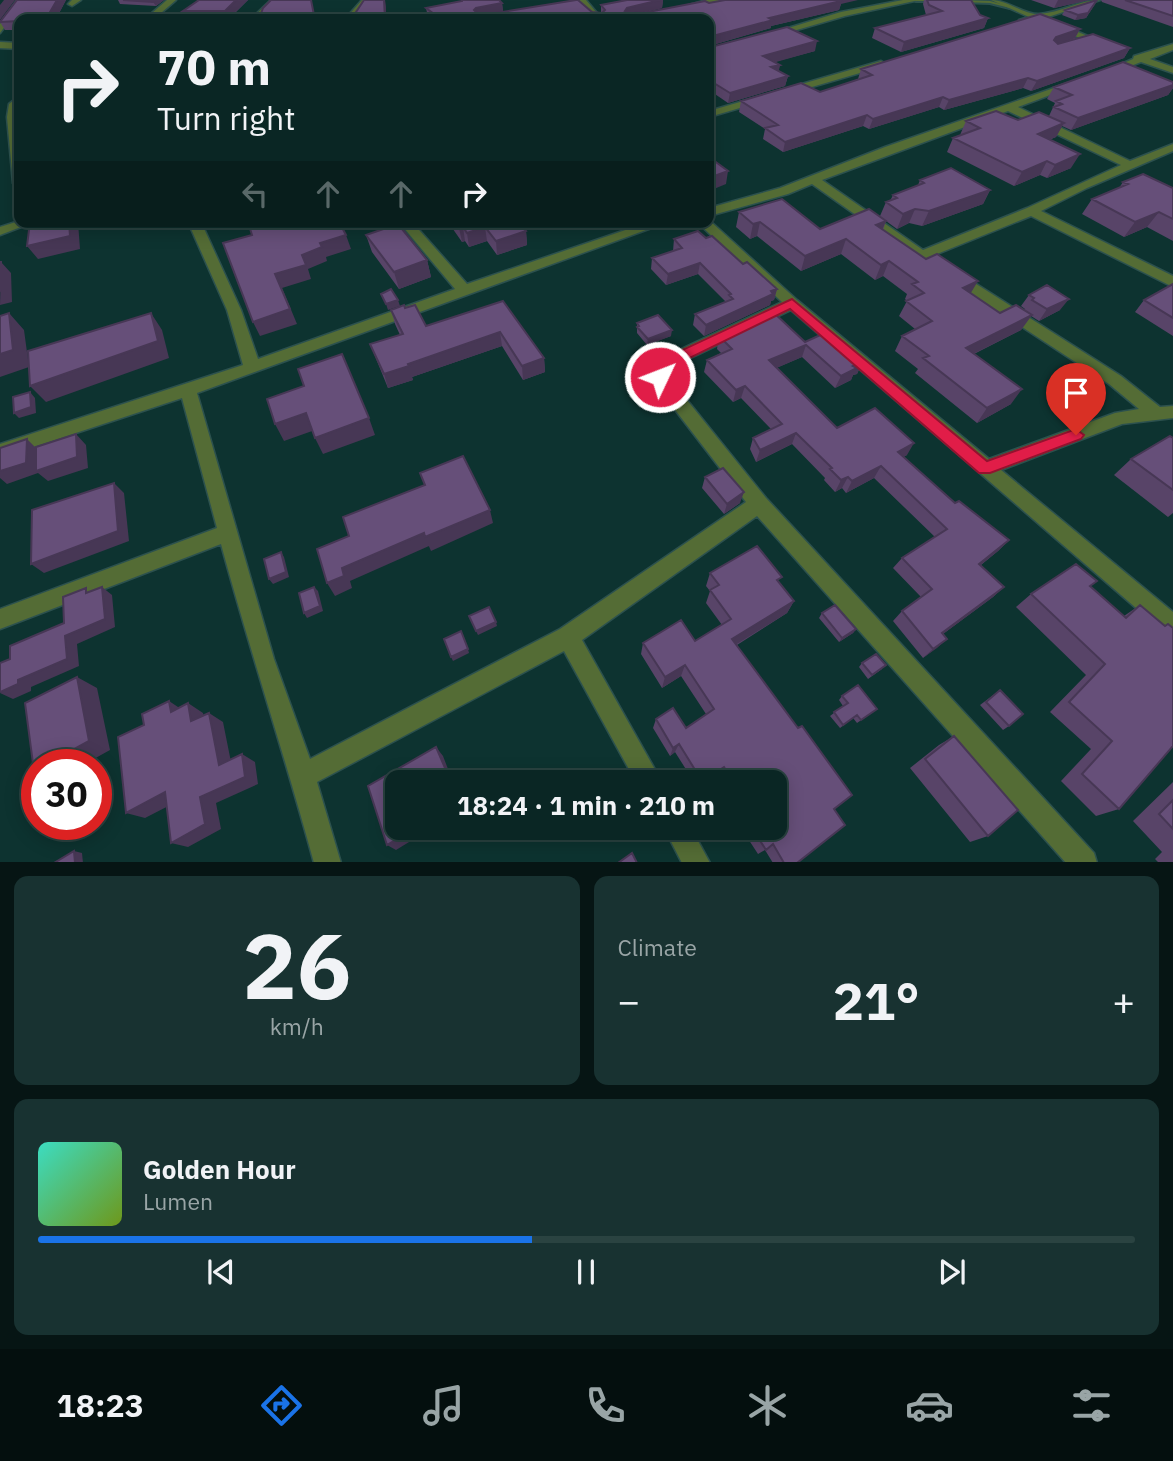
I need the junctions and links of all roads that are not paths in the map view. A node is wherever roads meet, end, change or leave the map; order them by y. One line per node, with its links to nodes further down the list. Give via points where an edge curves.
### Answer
1 (21, 0): 21 (street)
2 (172, 0): 16 (street)
3 (276, 0): 17 (street)
4 (366, 0): 18 (street)
5 (718, 0): 15 (street)
6 (915, 0): 10 (lane); 12 (street)
7 (995, 0): 14 (street)
8 (1096, 0): 19 (street)
9 (583, 1): 13 (street)
10 (942, 1)
11 (951, 1): 14 (lane)
12 (898, 2): 22 (street)
13 (571, 4)
14 (1010, 7): 19 (street)
15 (681, 8)
16 (155, 14)
17 (261, 14)
18 (353, 14)
19 (1037, 18): 20 (street); 23 (street)
20 (1012, 26)
21 (0, 30)
22 (753, 39)
23 (1088, 39): 24 (lane); 26 (street)
24 (1077, 42)
25 (1173, 47): 28 (street)
26 (1114, 49)
27 (1127, 54): 28 (street)
28 (1140, 59): 30 (street); 32 (street)
29 (890, 61): 33 (street)
30 (1173, 70)
31 (14, 104): 34 (street)
32 (1009, 107): 36 (street); 37 (street)
33 (714, 113)
34 (14, 136)
35 (1173, 147): 36 (street)
36 (1130, 165): 39 (street)
37 (814, 180): 38 (street); 44 (street)
38 (714, 210)
39 (1031, 211): 44 (street); 45 (street)
40 (197, 228): 48 (street, via 234,310)
41 (410, 228): 46 (street)
42 (644, 228): 46 (street)
43 (710, 228): 47 (street)
44 (922, 255): 50 (street, via 1115,380)
45 (1172, 281)
46 (464, 289): 48 (street)
47 (792, 303): 53 (street); 54 (street, via 670,361 660,372 669,392)
48 (253, 367): 49 (street)
49 (188, 390): 52 (street); 55 (street)
50 (1154, 412): 51 (street); 53 (street, via 1121,418)
51 (1173, 412)
52 (0, 452)
53 (985, 468): 57 (street)
54 (759, 504): 58 (street); 64 (street)
55 (226, 533): 56 (street); 60 (street)
56 (0, 619)
57 (1173, 626)
58 (568, 637): 59 (street); 60 (street)
59 (643, 770)
60 (303, 776): 62 (street)
61 (684, 840): 63 (street)
62 (328, 862)
63 (696, 862)
64 (1083, 862)

